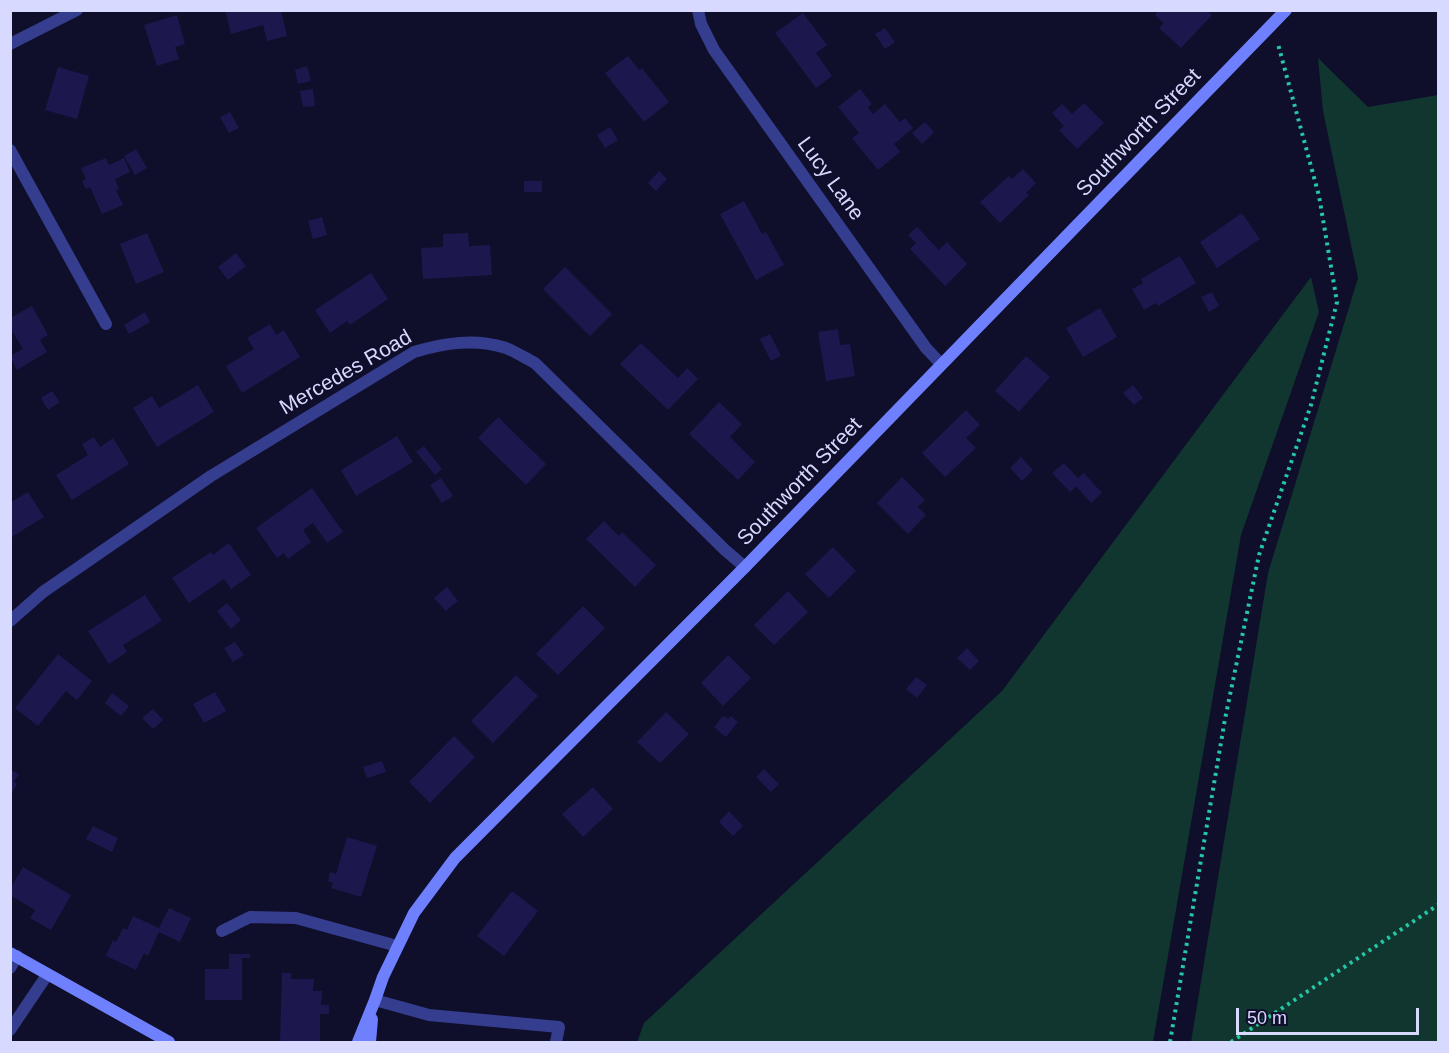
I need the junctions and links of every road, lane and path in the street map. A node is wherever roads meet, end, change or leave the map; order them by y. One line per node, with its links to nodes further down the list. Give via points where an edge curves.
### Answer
1 (77, 10): 5 (street)
2 (698, 10): 8 (street, Lucy Lane, via 714,50)
3 (1286, 10): 4 (street, Southworth Street)
4 (1273, 24): 8 (street, Southworth Street); 23 (path, via 1319,196 1337,302 1311,405 1259,555 1225,720)
5 (10, 44)
6 (10, 150): 7 (street)
7 (106, 324)
8 (941, 364): 9 (street, Southworth Street)
9 (745, 567): 10 (street, Mercedes Road, via 535,363 505,348 474,342 443,343 414,352 211,476 43,592); 13 (street, Southworth Street, via 456,858 414,913)
10 (10, 621)
11 (1438, 905): 24 (path)
12 (222, 931): 13 (street, via 250,917 296,918)
13 (397, 945): 17 (street, Southworth Street)
14 (14, 954): 15 (street); 16 (street)
15 (10, 968)
16 (47, 975): 18 (street); 19 (street)
17 (375, 1001): 20 (street, Southworth Street); 21 (street, Southworth Street); 22 (street, via 429,1014 559,1027)
18 (10, 1030)
19 (169, 1042)
20 (358, 1042)
21 (370, 1042)
22 (556, 1042)
23 (1170, 1042)
24 (1231, 1042)

